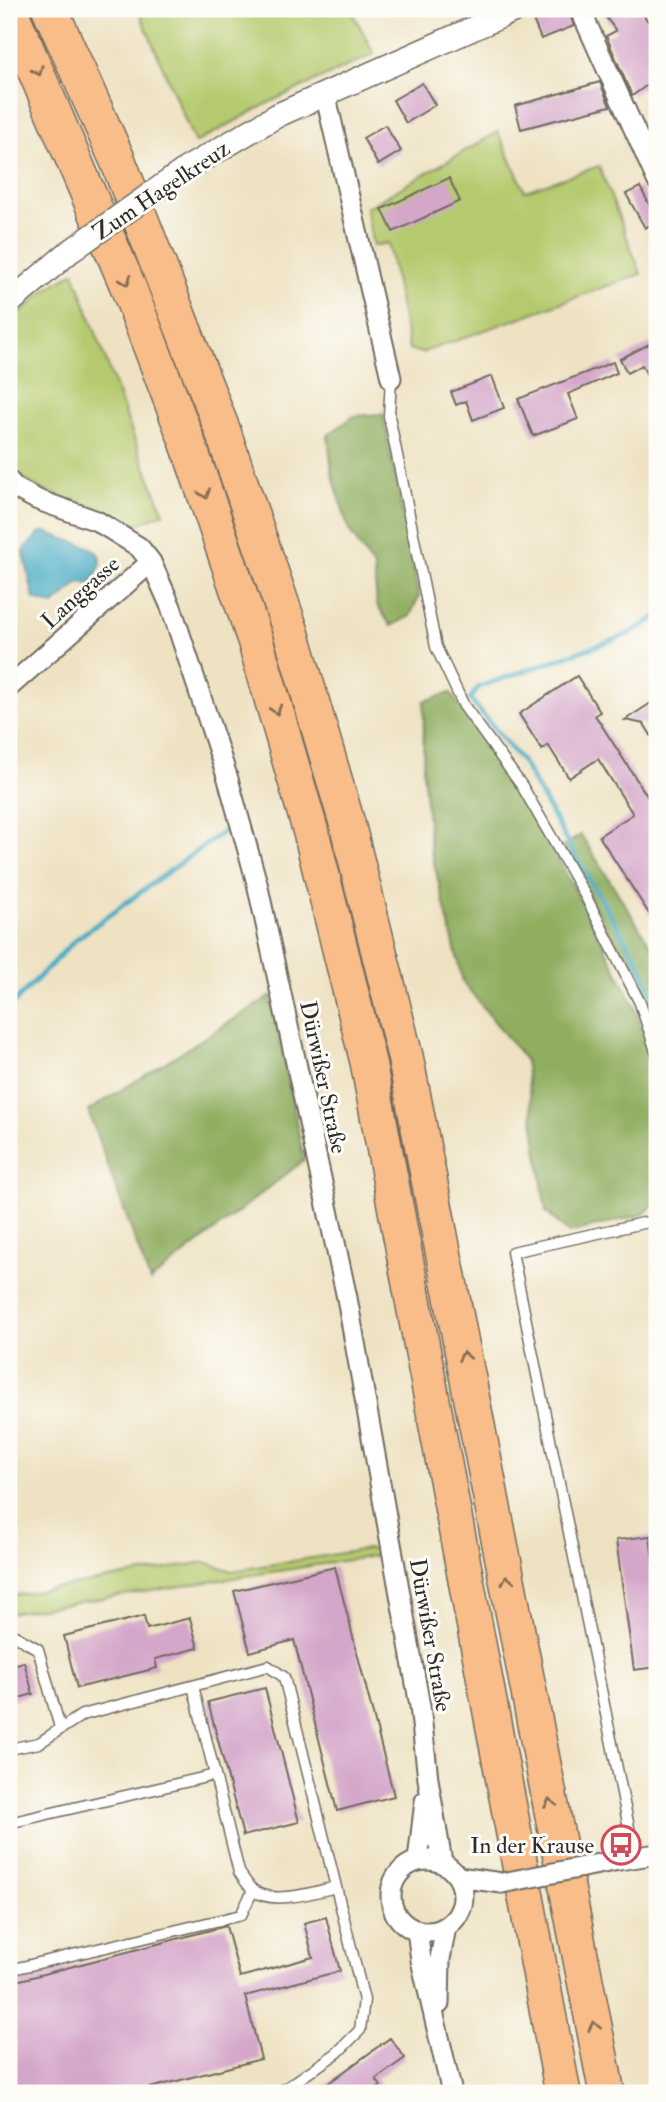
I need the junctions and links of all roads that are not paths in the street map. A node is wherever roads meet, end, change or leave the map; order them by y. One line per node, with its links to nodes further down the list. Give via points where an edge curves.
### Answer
1 (9, 9): 34 (highway, one-way to 34, via 122,272 187,441 255,640 312,836 368,1062)
2 (50, 9): 35 (highway, one-way to 2, via 405,1056 347,823 291,632 222,429 118,161)
3 (517, 9): 5 (street, Zum Hagelkreuz)
4 (580, 9): 6 (street)
5 (325, 93): 7 (street, Zum Hagelkreuz, bridge, via 186,169 68,253); 8 (street)
6 (657, 180)
7 (9, 303)
8 (391, 378): 12 (lane, via 388,416 436,647 464,706 522,786 586,897 640,1003)
9 (9, 481): 10 (street, Dürwißer Straße, via 38,500 97,521 139,547)
10 (151, 562): 11 (street, Langgasse); 19 (street, Dürwißer Straße, via 191,663 257,883 347,1298 420,1706)
11 (9, 687)
12 (657, 1054)
13 (657, 1220): 22 (lane, via 512,1252)
14 (9, 1637): 16 (lane, via 38,1649)
15 (193, 1686): 16 (lane, via 82,1715); 18 (lane); 25 (lane, via 268,1667 285,1676)
16 (60, 1728): 17 (lane, via 39,1742)
17 (9, 1749)
18 (215, 1774): 20 (lane); 27 (lane, via 239,1872)
19 (428, 1779): 23 (street, Dürwißer Straße); 24 (street, Dürwißer Straße)
20 (9, 1823)
21 (657, 1854): 22 (street)
22 (627, 1859): 26 (street, bridge)
23 (418, 1860): 24 (street); 29 (street, via 394,1880 391,1895 398,1917)
24 (442, 1862): 26 (street)
25 (336, 1887): 27 (lane, via 286,1898); 32 (lane, via 364,2000 360,2030 337,2053)
26 (468, 1888): 28 (street, via 454,1920)
27 (253, 1890): 30 (lane, via 241,1915)
28 (446, 1927): 29 (street); 31 (street, via 440,1959)
29 (417, 1930): 31 (street)
30 (9, 1970)
31 (439, 2034): 33 (street)
32 (279, 2093)
33 (452, 2093)
34 (563, 2093)
35 (607, 2093)

